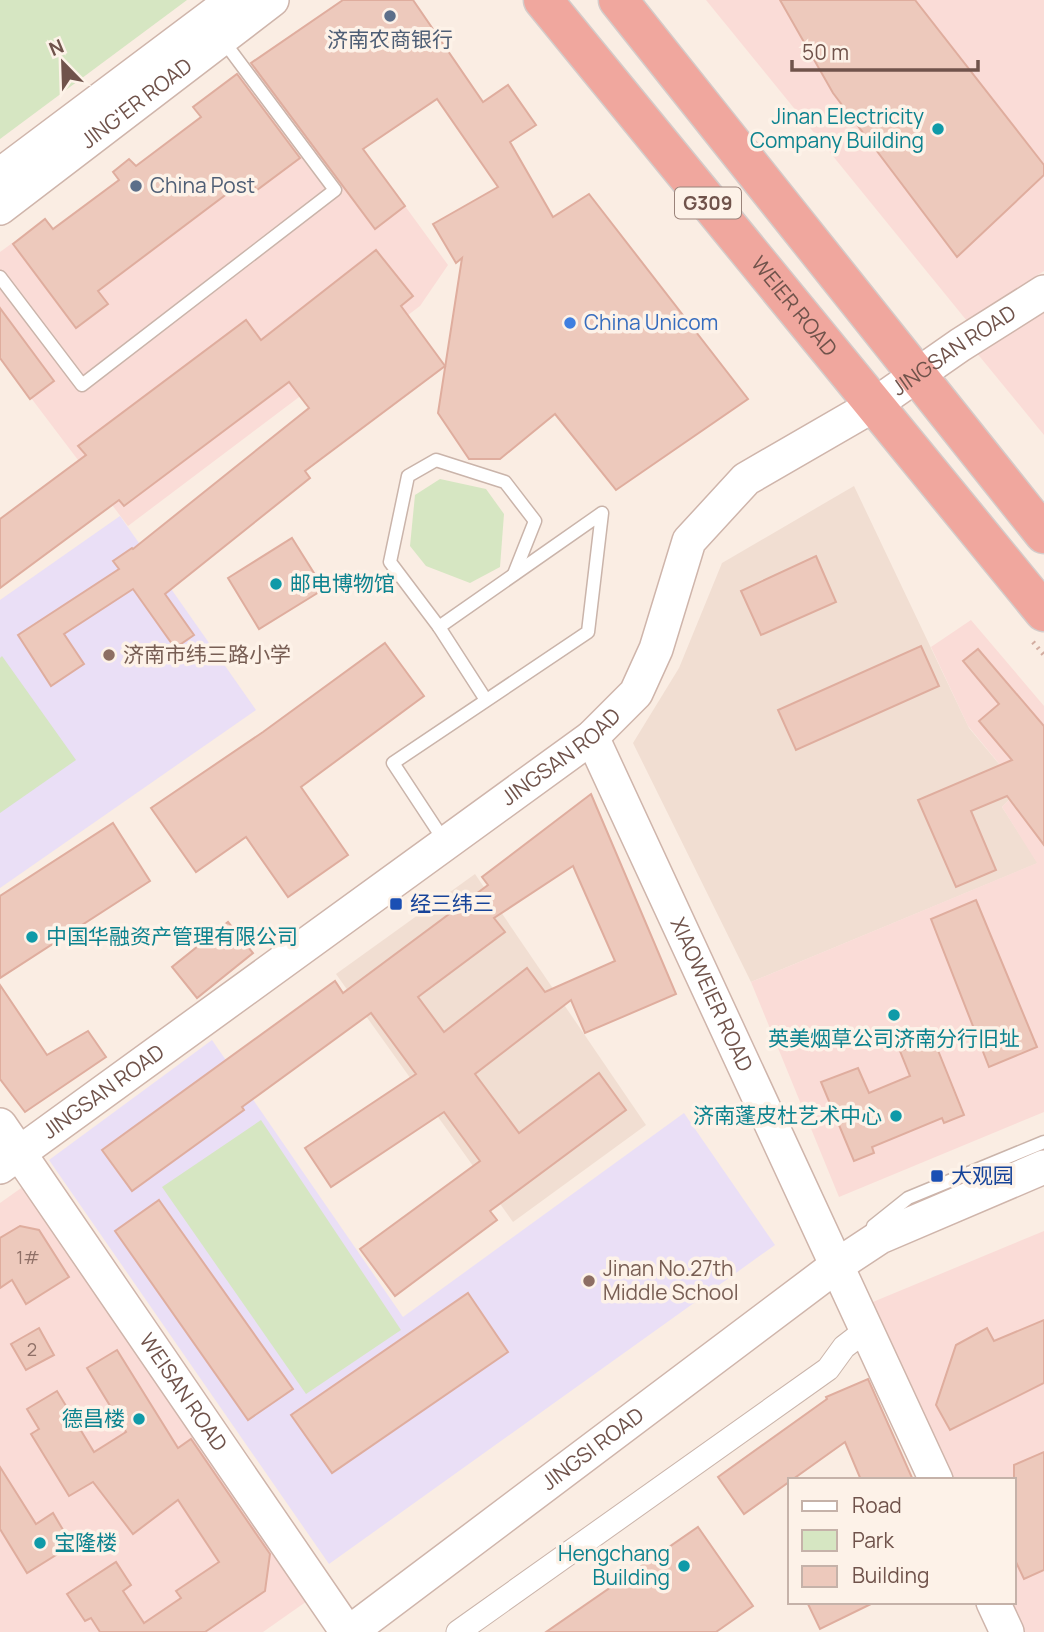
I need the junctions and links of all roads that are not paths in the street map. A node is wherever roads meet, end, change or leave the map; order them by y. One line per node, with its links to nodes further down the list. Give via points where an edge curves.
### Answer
1 (233, 0): 6 (street, JING'ER ROAD)
2 (272, 0): 5 (street, JING'ER ROAD)
3 (543, 0): 11 (highway, WEIER ROAD / G309)
4 (618, 0): 10 (highway, G309)
5 (222, 38): 7 (street, JING'ER ROAD); 8 (lane, via 335,190 82,385)
6 (0, 175)
7 (0, 208)
8 (0, 277)
9 (1044, 292): 10 (street, JINGSAN ROAD)
10 (918, 374): 11 (street, JINGSAN ROAD); 12 (highway, G309)
11 (874, 405): 14 (highway, WEIER ROAD / G309); 17 (street, JINGSAN ROAD, via 746,479 689,541 656,649 636,693)
12 (1044, 534)
13 (514, 575): 15 (lane); 15 (lane, via 535,521 505,482 436,460 408,476 390,562); 16 (lane, via 602,513 588,632)
14 (1044, 612)
15 (439, 627): 16 (lane)
16 (486, 700): 18 (lane, via 393,763)
17 (592, 737): 18 (street, JINGSAN ROAD); 24 (street, XIAOWEIER ROAD)
18 (445, 843): 21 (street, JINGSAN ROAD)
19 (0, 1125): 21 (street, WEISAN ROAD)
20 (1044, 1142): 24 (lane, via 908,1198 870,1229)
21 (9, 1160): 28 (street, WEISAN ROAD)
22 (1044, 1167): 24 (street, JINGSI ROAD, via 880,1237)
23 (1044, 1192): 24 (street, JINGSI ROAD, via 875,1261)
24 (836, 1266): 25 (street, XIAOWEIER ROAD); 28 (street, JINGSI ROAD)
25 (866, 1331): 26 (street, XIAOWEIER ROAD); 29 (street, via 844,1347 828,1369)
26 (935, 1478)
27 (994, 1604): 30 (street)
28 (348, 1632)
29 (458, 1632)
30 (1007, 1632)

